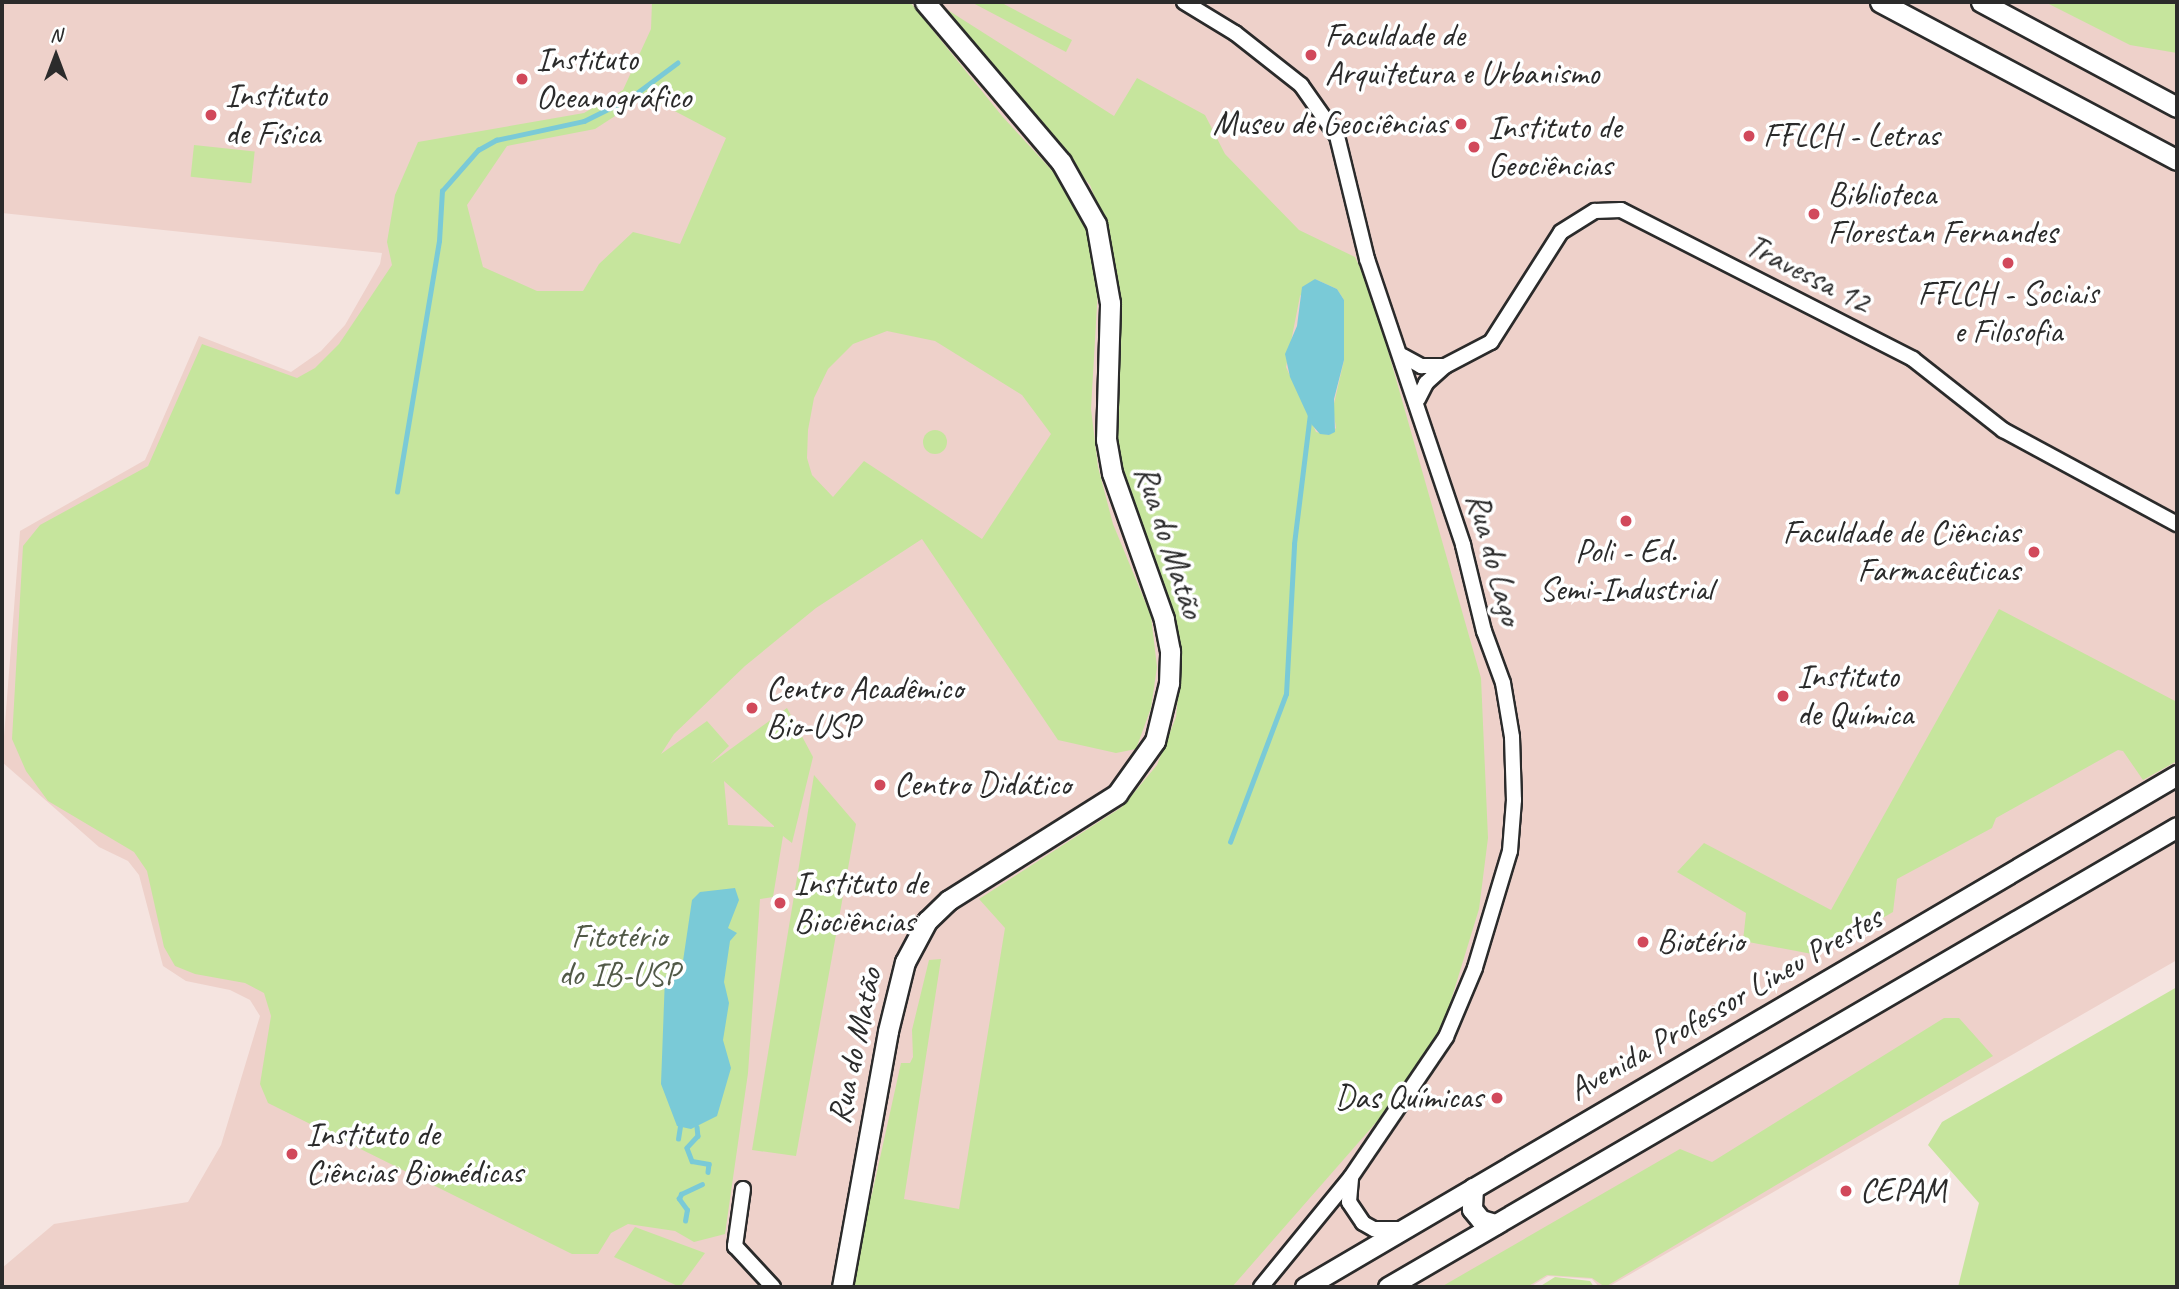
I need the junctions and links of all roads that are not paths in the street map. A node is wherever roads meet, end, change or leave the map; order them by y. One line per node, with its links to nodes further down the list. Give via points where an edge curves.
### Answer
1 (925, 2): 19 (street, Rua do Matão, via 1061,162 1096,224 1111,303 1106,440 1119,503 1164,619 1170,650 1169,684 1155,741 1117,794 949,900 927,921 895,991)
2 (1184, 2): 7 (street, Rua do Lago, via 1282,69 1324,113 1336,136 1367,259)
3 (1880, 2): 6 (street)
4 (1981, 2): 5 (street)
5 (2174, 103)
6 (2177, 160)
7 (1403, 356): 8 (street, via 1420,366); 9 (street, Rua do Lago)
8 (1445, 366): 9 (street, Travessa 12, via 1426,383); 10 (street, Travessa 12, via 1498,335 1561,232 1595,211 1621,210 1913,359 2003,430)
9 (1418, 400): 13 (street, Rua do Lago, via 1463,545 1483,631 1503,684 1512,737 1510,851 1475,968 1446,1037)
10 (2177, 524)
11 (2177, 775): 14 (street, Avenida Professor Lineu Prestes)
12 (2177, 827): 16 (street)
13 (1352, 1177): 17 (street, via 1349,1202 1363,1223 1374,1229); 20 (street, Rua do Lago)
14 (1473, 1188): 16 (street, via 1471,1202 1476,1215); 17 (street, Avenida Professor Lineu Prestes)
15 (743, 1189): 18 (street, via 735,1246)
16 (1495, 1224): 22 (street)
17 (1405, 1228): 21 (street, Avenida Professor Lineu Prestes)
18 (773, 1287)
19 (842, 1287)
20 (1261, 1287)
21 (1305, 1287)
22 (1388, 1287)

